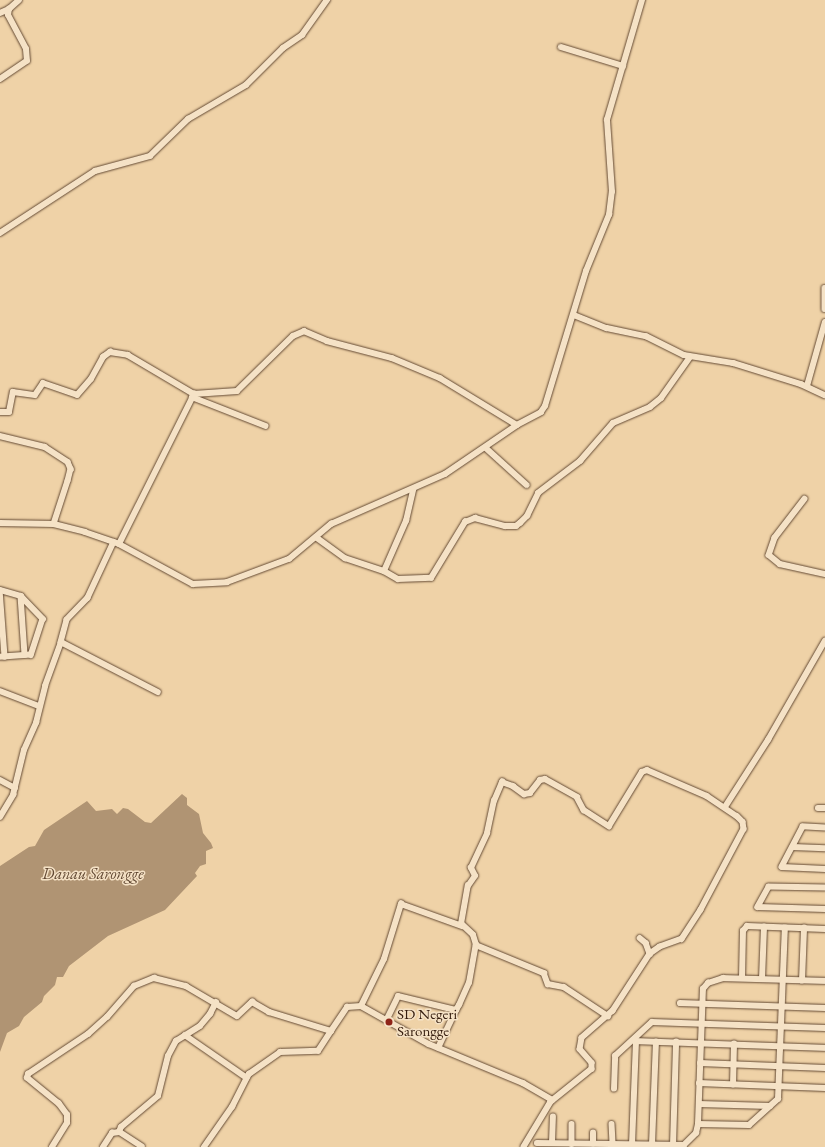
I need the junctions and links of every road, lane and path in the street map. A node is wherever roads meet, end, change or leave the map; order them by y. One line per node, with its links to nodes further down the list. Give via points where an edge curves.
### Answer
1 (19, 0): 4 (street)
2 (327, 0): 9 (street, via 302,35 283,48 246,85 188,119 150,156 95,171)
3 (642, 0): 7 (street)
4 (9, 9): 5 (street); 8 (street, via 8,15 28,55 27,61)
5 (0, 13)
6 (561, 47): 7 (street)
7 (623, 66): 12 (street, via 616,83 606,125 612,192 609,215 586,271)
8 (0, 79)
9 (0, 233)
10 (825, 288): 11 (street)
11 (825, 309)
12 (574, 315): 14 (street, via 607,328 646,336); 19 (street, via 546,406 536,416)
13 (825, 322): 15 (street)
14 (690, 357): 15 (street, via 733,362); 30 (street, via 661,398 650,407 613,423 580,461 538,493 527,516 516,526 505,526 485,519 468,519 431,578 401,580)
15 (807, 386): 16 (street)
16 (825, 395)
17 (193, 396): 18 (street, via 128,355 110,352 103,357 91,379 78,395 44,383 35,395 13,392 9,412); 19 (street, via 237,391 293,336 304,331 326,341 392,358 440,378); 20 (street); 29 (street)
18 (0, 412)
19 (517, 425): 22 (street)
20 (266, 426)
21 (0, 436): 27 (street, via 45,447 68,462 71,469)
22 (486, 448): 23 (street); 24 (street)
23 (527, 485)
24 (413, 490): 28 (street, via 341,519); 30 (street, via 406,521)
25 (805, 499): 31 (street, via 775,538 769,555 780,564)
26 (0, 523): 27 (street)
27 (54, 524): 29 (street)
28 (316, 537): 29 (street, via 284,561 227,582 198,585); 30 (street, via 345,558)
29 (116, 543): 35 (street, via 88,598 67,620)
30 (384, 571)
31 (825, 574)
32 (0, 590): 33 (street); 37 (street)
33 (21, 596): 36 (street); 36 (street, via 43,619 31,655)
34 (825, 641): 43 (street, via 768,740)
35 (61, 642): 39 (street); 40 (street)
36 (25, 655): 37 (street)
37 (2, 657)
38 (0, 691): 40 (street)
39 (158, 692)
40 (39, 706): 42 (street, via 36,723 24,750)
41 (0, 780): 42 (street)
42 (15, 788): 46 (street)
43 (725, 807): 53 (street, via 707,796 647,770 642,772 612,824 606,826 584,810 577,797 545,779 540,780 530,793 524,794 502,782 494,801 487,833 471,868 475,876 468,886); 60 (street, via 744,826 735,849 682,939 660,947)
44 (818, 808): 45 (street)
45 (825, 808)
46 (0, 817)
47 (825, 828): 48 (street, via 803,827)
48 (793, 847): 49 (street); 50 (street, via 782,867)
49 (825, 848)
50 (825, 868)
51 (825, 888): 52 (street, via 769,887 758,907)
52 (825, 909)
53 (462, 926): 59 (street, via 473,935); 69 (street, via 401,904 384,959)
54 (764, 927): 55 (street); 61 (street, via 747,926 743,931); 62 (street)
55 (785, 928): 56 (street); 63 (street)
56 (804, 928): 57 (street); 64 (street)
57 (825, 929)
58 (640, 938): 60 (street, via 646,943)
59 (476, 945): 72 (street, via 469,983); 73 (street, via 544,973 548,984 564,987)
60 (650, 954): 73 (street)
61 (742, 978): 62 (street); 68 (street, via 723,978 708,983 703,989)
62 (762, 979): 63 (street)
63 (782, 980): 64 (street); 70 (street)
64 (802, 981): 65 (street)
65 (825, 981)
66 (216, 1002): 78 (street, via 237,1016 252,1002 269,1012); 79 (street, via 206,1020); 110 (street, via 170,980 154,978 142,981 88,1034 32,1070 27,1078 67,1115 67,1123)
67 (680, 1003): 68 (street)
68 (702, 1004): 70 (street); 75 (street)
69 (361, 1006): 74 (street); 78 (street, via 348,1007)
70 (781, 1007): 71 (street); 76 (street)
71 (825, 1008)
72 (456, 1010): 74 (street, via 398,996); 85 (street)
73 (608, 1016): 97 (street, via 581,1041 580,1049 592,1062 592,1069)
74 (387, 1019): 85 (street)
75 (701, 1024): 76 (street); 82 (street); 96 (street, via 652,1022 615,1056)
76 (780, 1026): 77 (street); 84 (street)
77 (825, 1028)
78 (331, 1031): 91 (street, via 318,1051 280,1052)
79 (184, 1035): 91 (street); 104 (street, via 176,1041 168,1056 158,1096 122,1124)
80 (656, 1042): 81 (street); 112 (street, via 636,1041); 113 (street)
81 (676, 1042): 82 (street); 114 (street)
82 (700, 1043): 83 (street); 84 (street); 87 (street)
83 (734, 1044): 84 (street); 88 (street)
84 (779, 1046): 86 (street); 89 (street)
85 (438, 1048): 97 (street, via 522,1083)
86 (825, 1048)
87 (700, 1063): 88 (street); 92 (street)
88 (733, 1064): 89 (street); 93 (street)
89 (779, 1066): 90 (street); 94 (street)
90 (825, 1068)
91 (247, 1078): 118 (street, via 232,1107)
92 (699, 1083): 93 (street); 98 (street)
93 (732, 1085): 94 (street)
94 (778, 1086): 95 (street); 99 (street, via 778,1099)
95 (825, 1088)
96 (614, 1089)
97 (553, 1100): 119 (street)
98 (699, 1104): 99 (street); 103 (street)
99 (770, 1106): 103 (street, via 753,1123 745,1126)
100 (553, 1117): 107 (street)
101 (572, 1124): 108 (street)
102 (612, 1124): 111 (street)
103 (698, 1124): 114 (street, via 691,1140 684,1145)
104 (119, 1132): 116 (street, via 112,1133); 117 (street)
105 (593, 1133): 109 (street)
106 (537, 1143): 107 (street)
107 (552, 1143): 108 (street)
108 (572, 1144): 109 (street)
109 (593, 1144): 111 (street)
110 (53, 1145): 115 (street)
111 (613, 1145): 112 (street)
112 (632, 1145): 113 (street)
113 (652, 1146): 114 (street)
114 (673, 1146)
115 (61, 1147)
116 (104, 1147)
117 (142, 1147)
118 (204, 1147)
119 (524, 1147)

